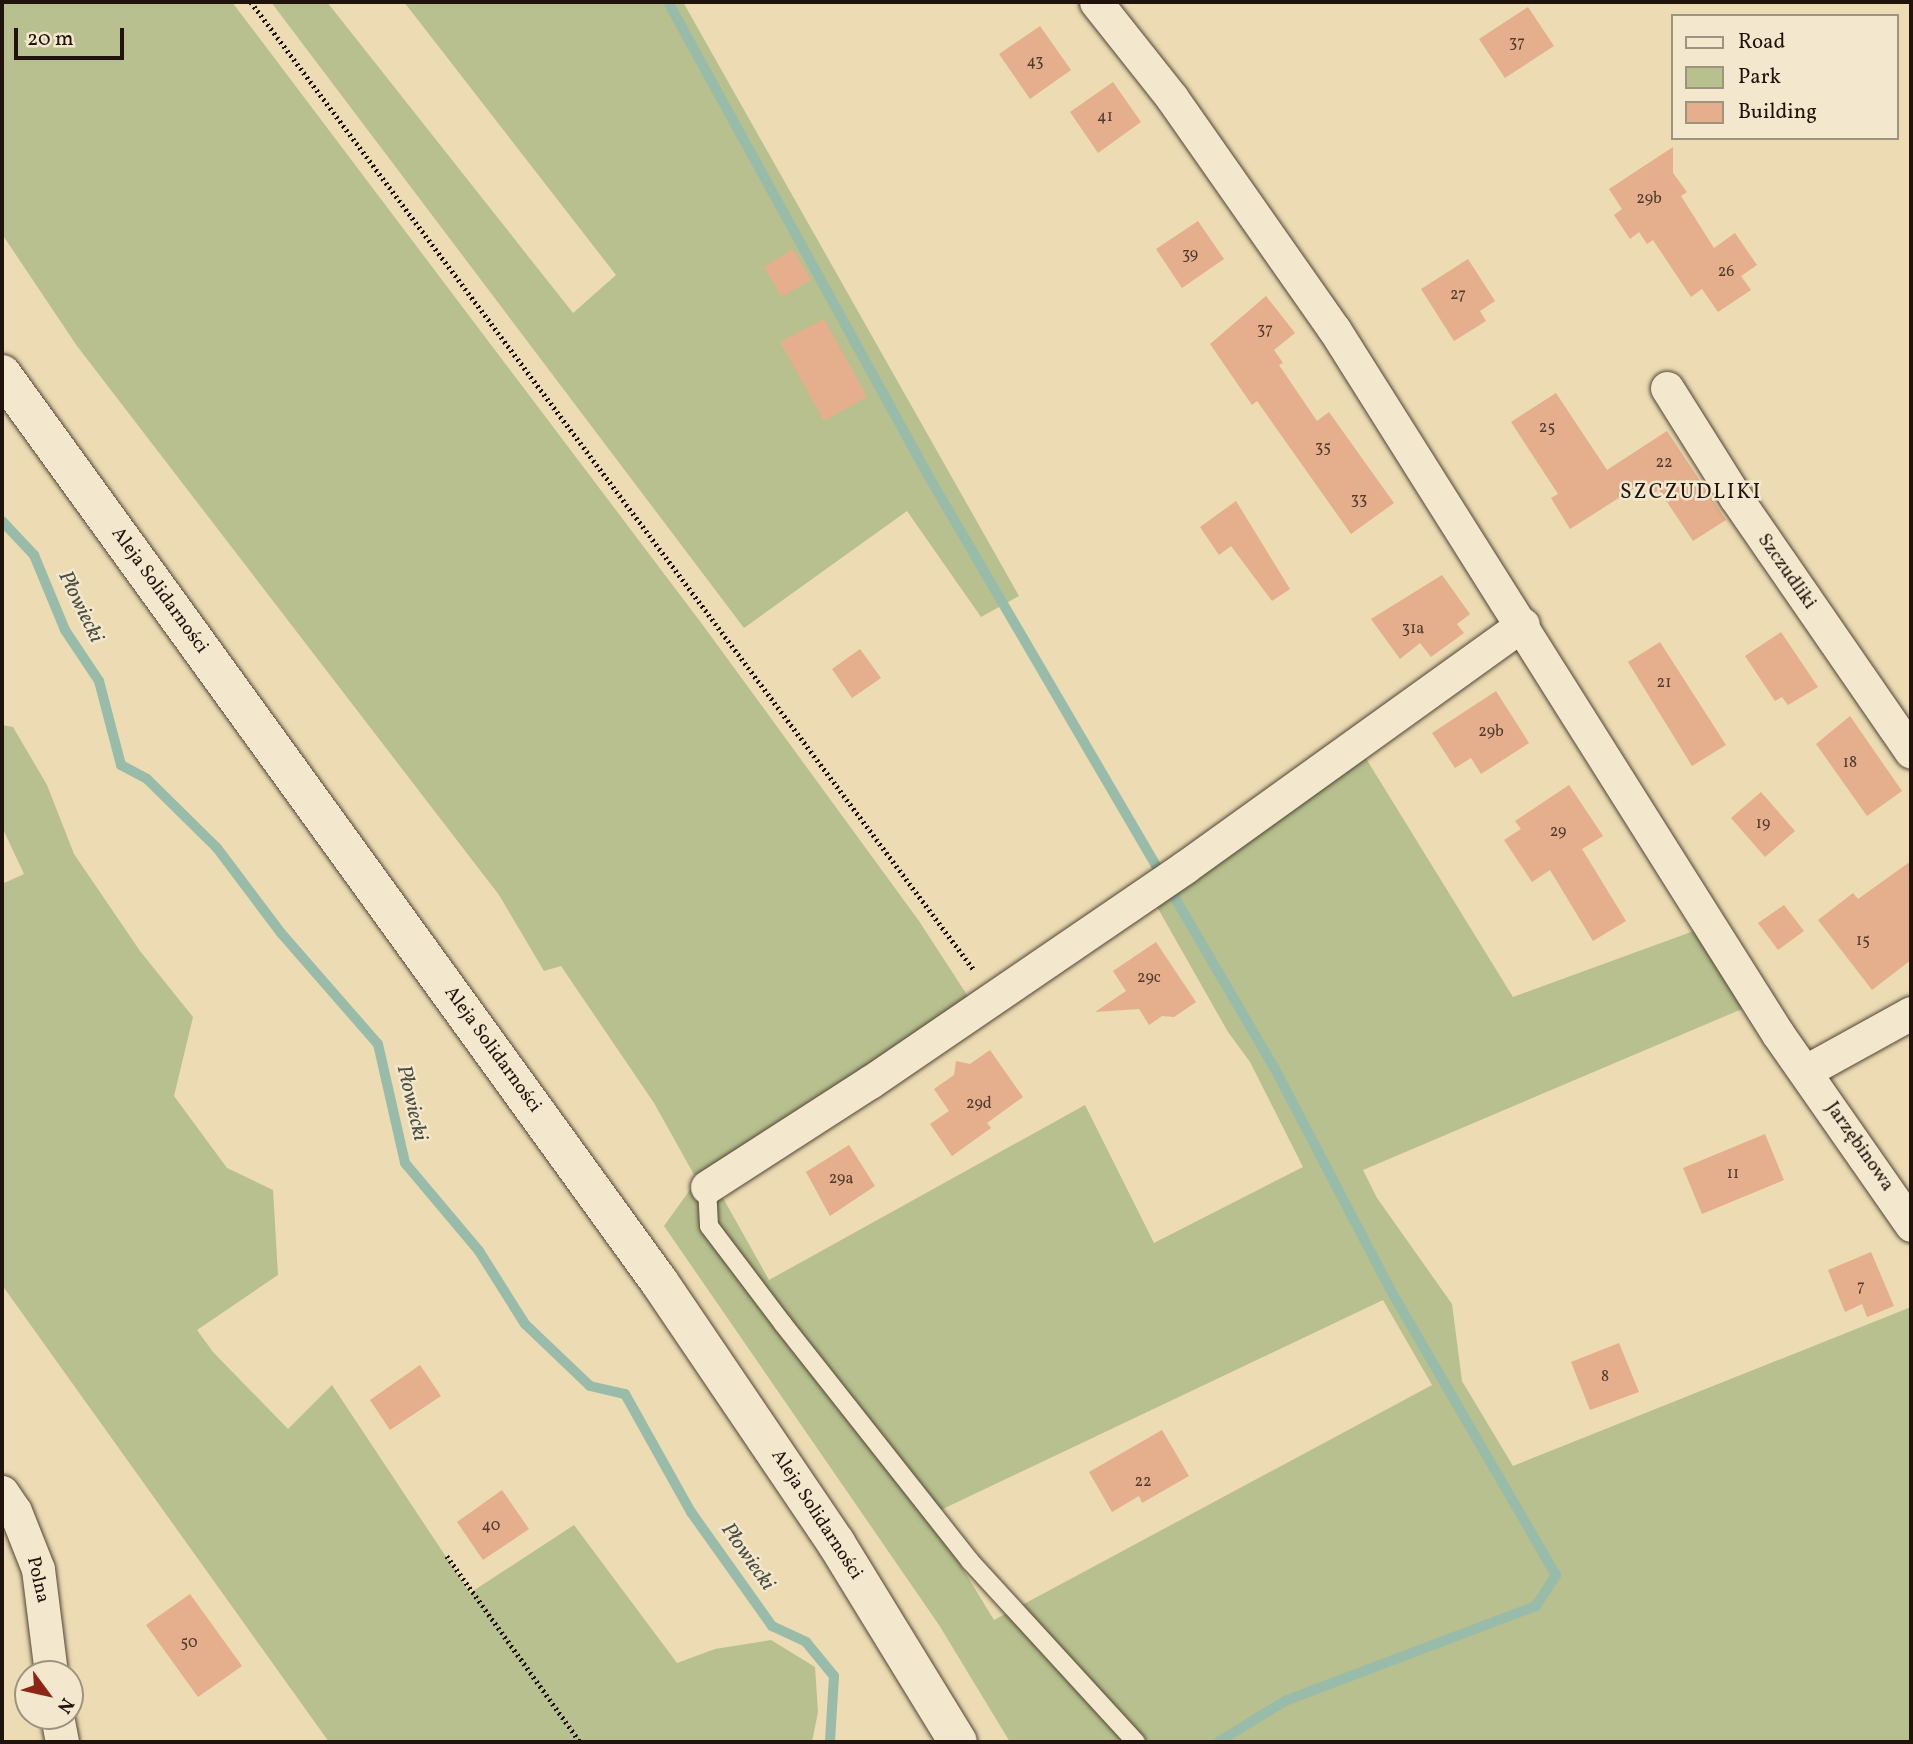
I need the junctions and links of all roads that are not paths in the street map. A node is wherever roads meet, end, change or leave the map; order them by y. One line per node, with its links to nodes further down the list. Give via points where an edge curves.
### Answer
1 (1096, 2): 4 (street, Jarzębinowa, via 1172,98 1334,329)
2 (2, 374): 12 (main road, Aleja Solidarności, via 660,1283 836,1544)
3 (1667, 388): 5 (street, Szczudliki, via 1736,498)
4 (1523, 624): 7 (street, Jarzębinowa, via 1646,826); 8 (street, via 1185,867)
5 (1911, 752)
6 (1911, 1013): 7 (street)
7 (1806, 1071): 9 (street, Jarzębinowa)
8 (707, 1188): 13 (lane, via 709,1226 783,1324 970,1562)
9 (1911, 1225)
10 (2, 1492): 11 (street, Polna, via 15,1511 38,1569)
11 (49, 1660)
12 (958, 1742)
13 (1136, 1742)

